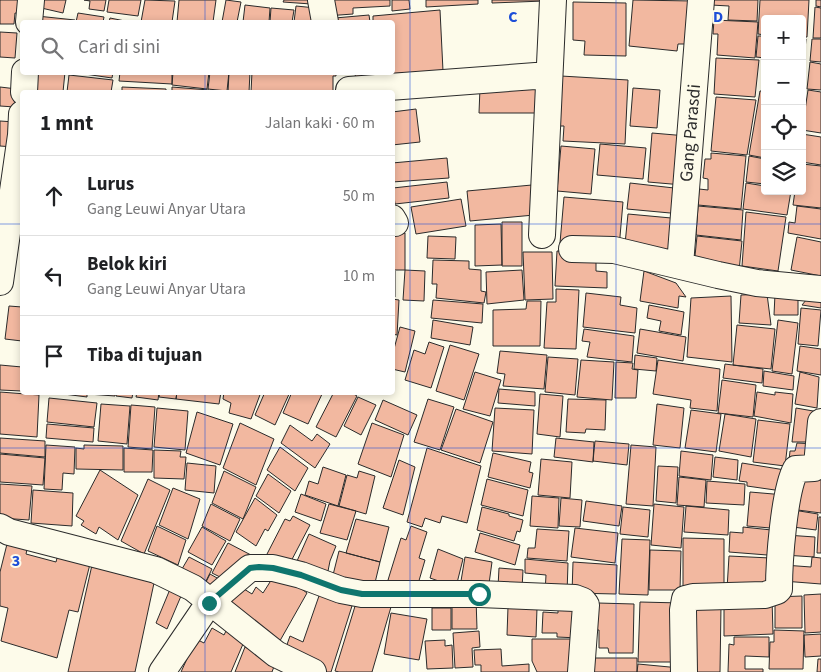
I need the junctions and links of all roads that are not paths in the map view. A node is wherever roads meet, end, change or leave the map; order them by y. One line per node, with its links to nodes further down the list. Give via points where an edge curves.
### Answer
1 (31, 0): 5 (street)
2 (322, 0): 6 (street)
3 (552, 0): 8 (street)
4 (701, 0): 14 (street, Gang Parasdi)
5 (28, 20)
6 (325, 20)
7 (25, 75): 10 (street)
8 (549, 75): 9 (street); 12 (street)
9 (347, 85)
10 (24, 90)
11 (20, 142): 15 (street)
12 (542, 235)
13 (572, 249): 14 (street, via 614,250)
14 (680, 265): 16 (street, via 757,282)
15 (0, 282)
16 (821, 289)
17 (821, 422): 23 (street, via 817,464 814,468 796,469 791,478 779,589 765,595 693,596 685,599 682,610)
18 (0, 527): 19 (street, via 156,570 193,588)
19 (209, 603): 20 (street); 21 (street, via 276,654); 22 (street, via 250,568 259,567 301,575 362,594 575,598 586,605)
20 (162, 672)
21 (313, 672)
22 (581, 672)
23 (684, 672)

